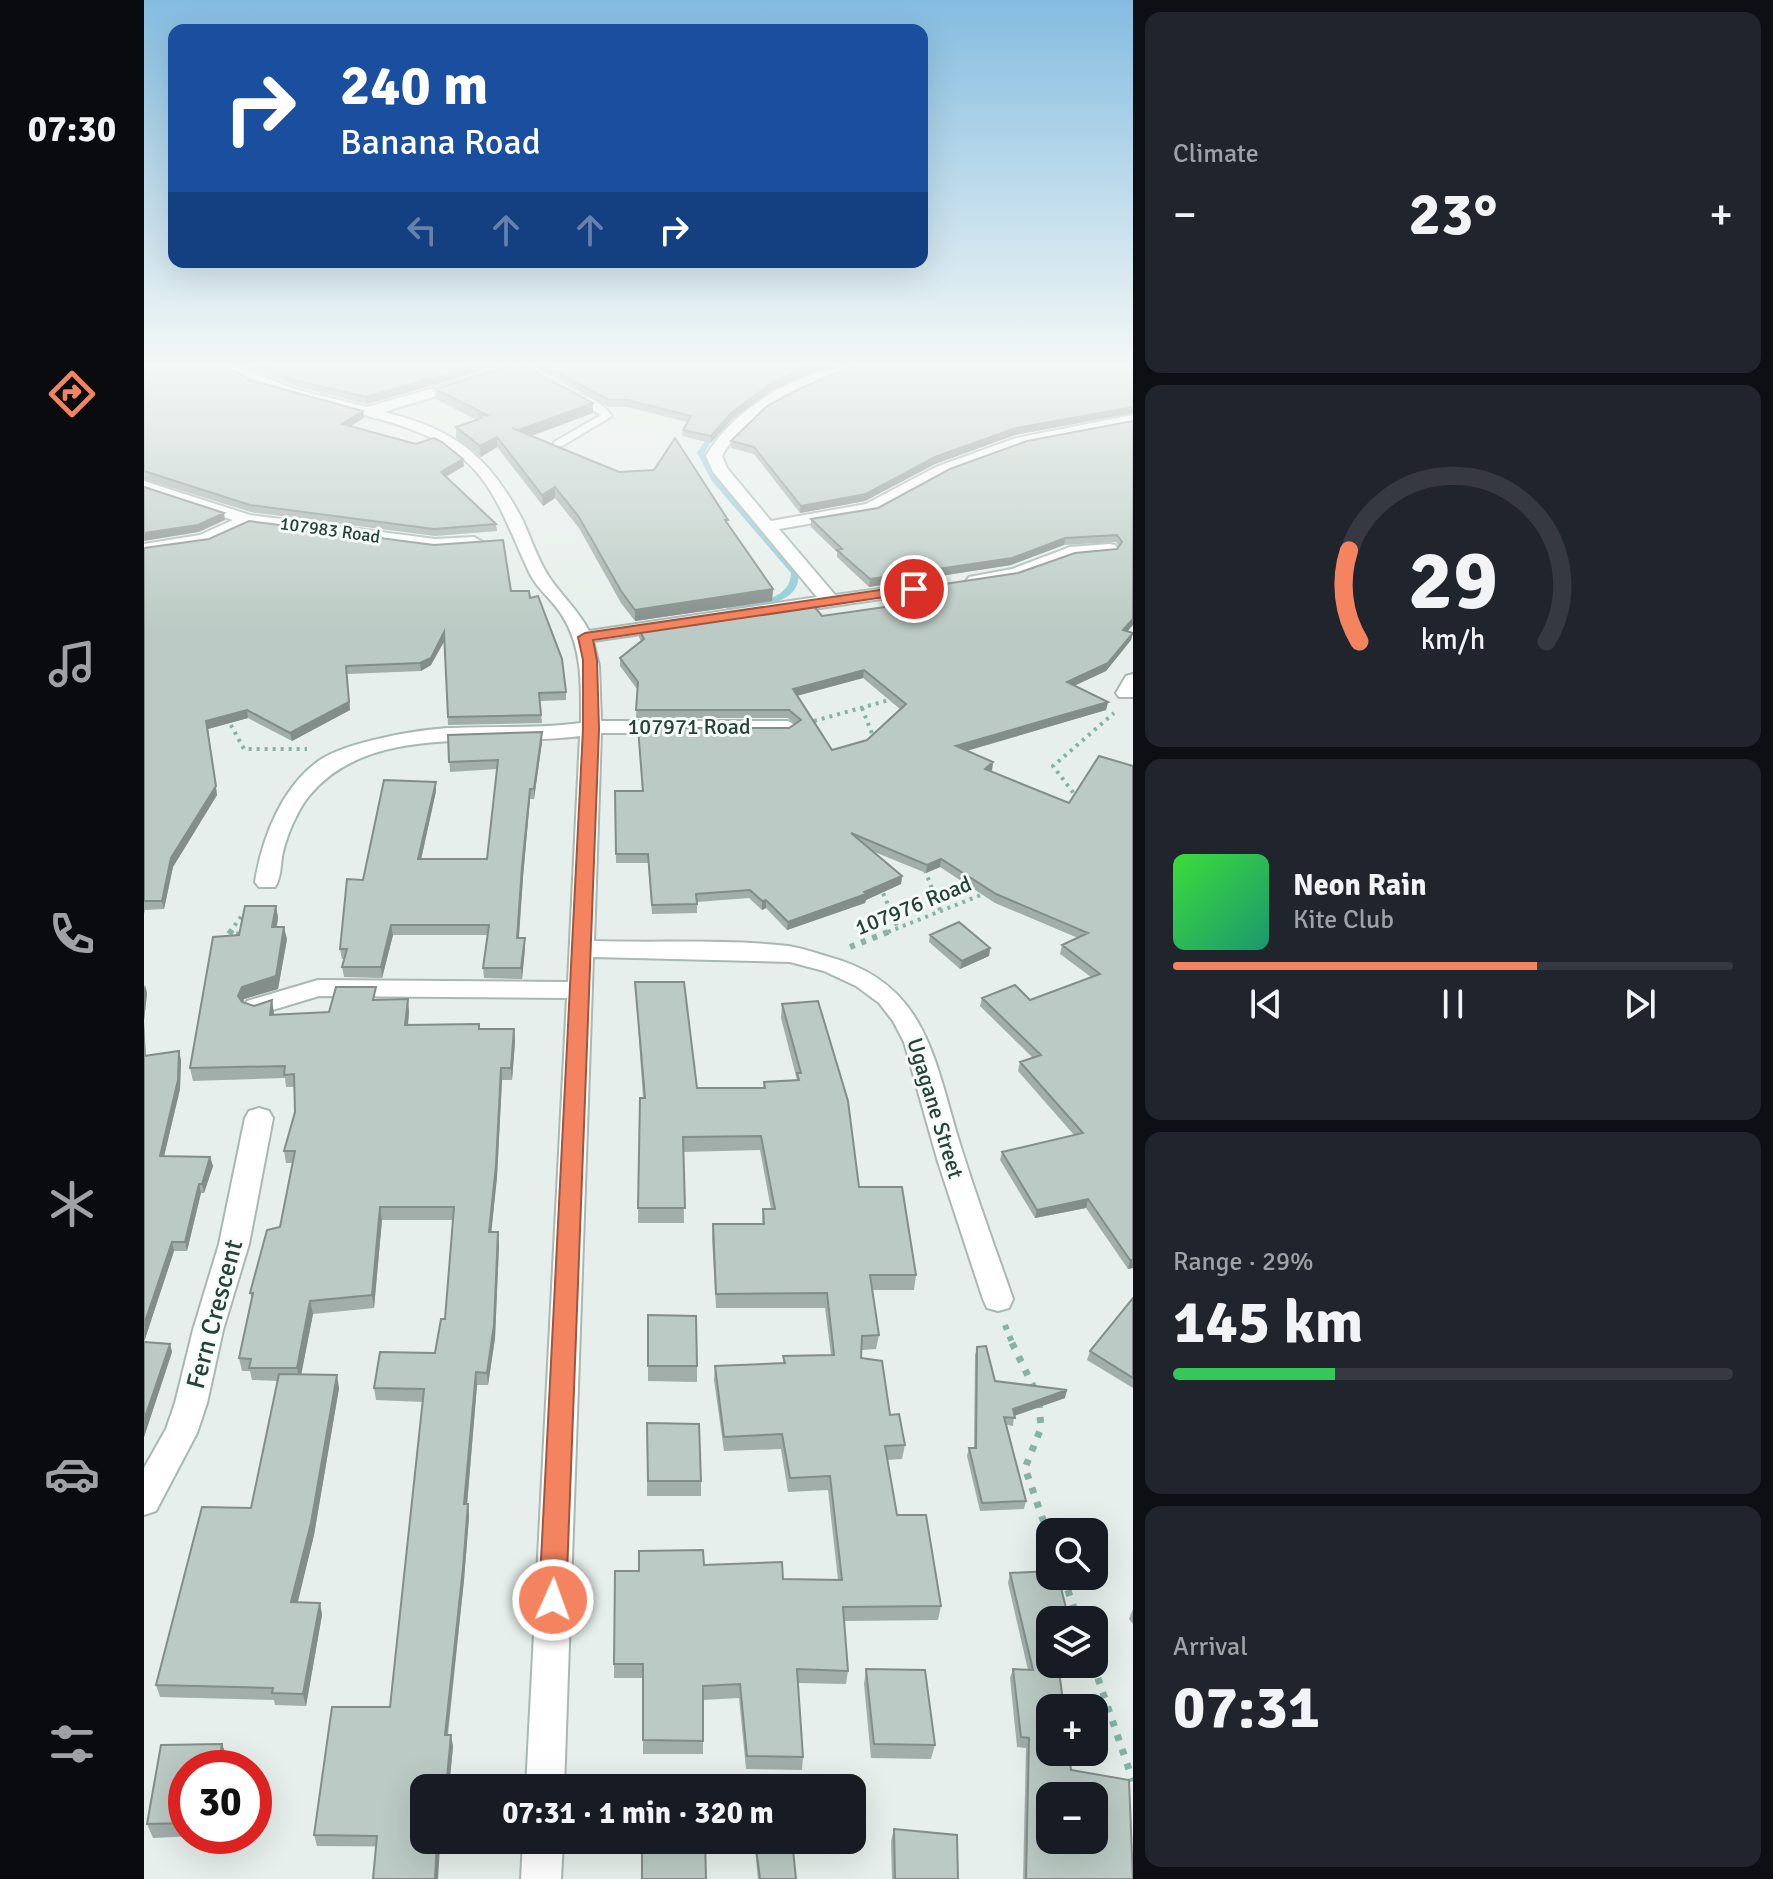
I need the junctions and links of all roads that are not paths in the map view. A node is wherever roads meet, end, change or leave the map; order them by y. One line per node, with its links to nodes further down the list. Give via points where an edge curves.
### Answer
1 (462, 454): 7 (street, via 491,481)
2 (715, 454): 6 (street, via 719,469)
3 (986, 454): 6 (street, via 942,470 871,508)
4 (144, 486): 5 (street, 107983 Road)
5 (248, 520): 7 (street, 107983 Road, via 435,544); 8 (street, via 204,539)
6 (769, 526): 10 (street)
7 (502, 540): 11 (street, via 554,592)
8 (144, 549)
9 (1109, 549): 10 (street, via 1070,552 1016,573)
10 (830, 601): 11 (street)
11 (585, 637): 13 (street)
12 (788, 727): 13 (street, 107971 Road)
13 (591, 729): 14 (street, 107971 Road, via 447,734 343,756 315,774 297,796 272,849); 15 (street)
14 (267, 882)
15 (581, 949): 16 (street); 19 (street, Ugagane Street, via 756,951 820,960 873,983 909,1024 928,1071)
16 (580, 990): 17 (street, via 318,988); 21 (street)
17 (256, 1007)
18 (259, 1118): 20 (street, Fern Crescent, via 234,1244 191,1403 181,1433)
19 (998, 1299)
20 (144, 1500)
21 (546, 1774)
22 (542, 1854): 23 (street)
23 (541, 1879)

